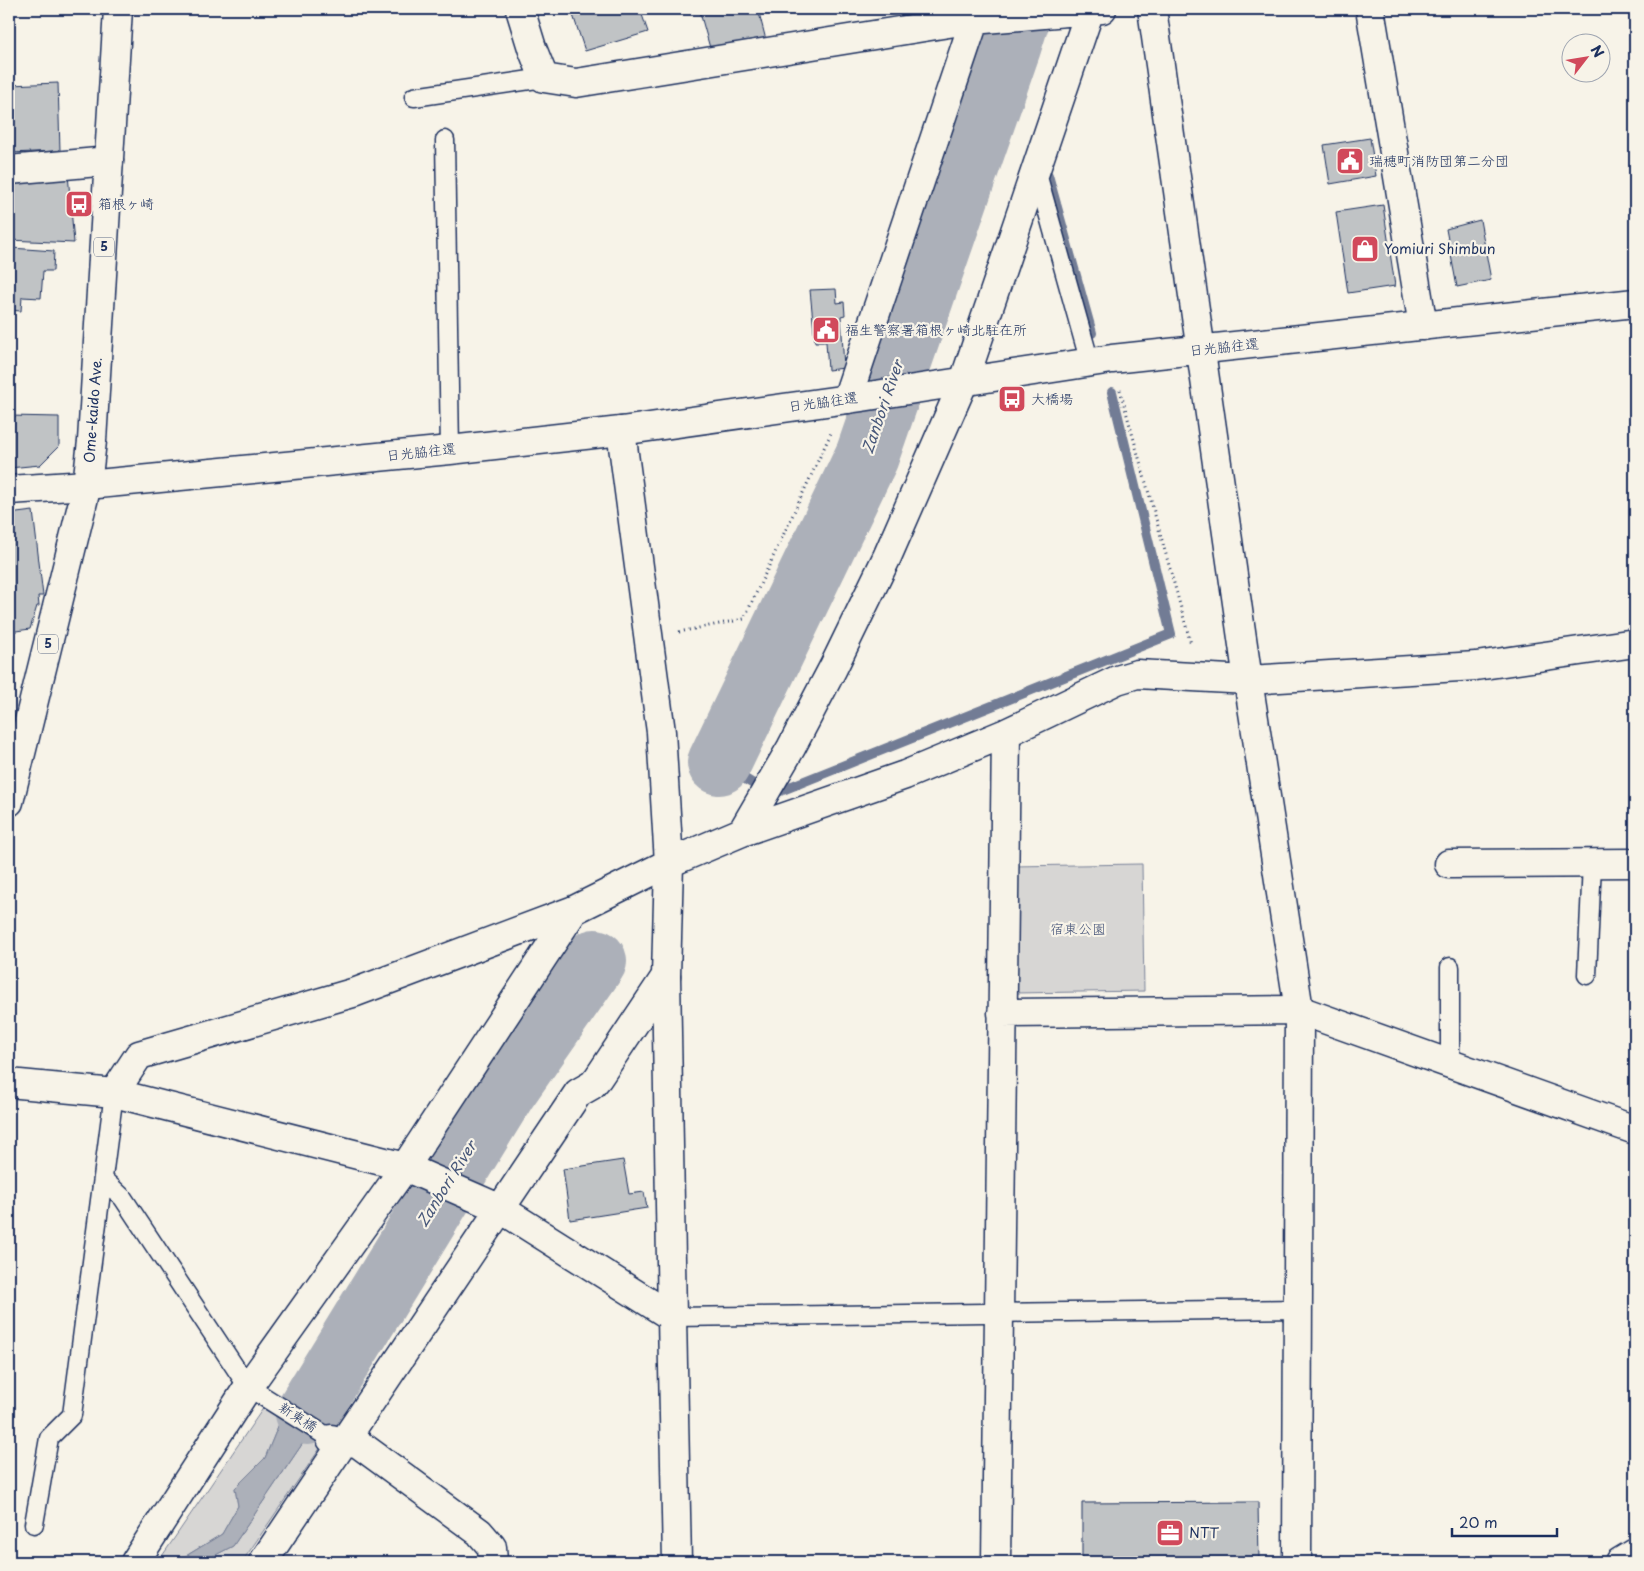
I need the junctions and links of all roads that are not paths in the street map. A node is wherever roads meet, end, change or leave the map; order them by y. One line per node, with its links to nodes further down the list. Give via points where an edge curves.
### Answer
1 (118, 9): 10 (street, Ome-kaido Ave. / 5)
2 (520, 9): 7 (street)
3 (1152, 9): 15 (street)
4 (1370, 9): 14 (street)
5 (1088, 10): 6 (street); 11 (street)
6 (983, 16): 7 (street, via 576,83); 18 (street)
7 (544, 78): 8 (lane)
8 (414, 97)
9 (445, 140): 20 (lane)
10 (109, 161): 12 (street); 21 (street, Ome-kaido Ave. / 5)
11 (1036, 167): 16 (lane); 17 (street)
12 (9, 170)
13 (1635, 303): 14 (street, 日光脇往還)
14 (1423, 326): 15 (street, 日光脇往還)
15 (1200, 350): 16 (street, 日光脇往還); 24 (street)
16 (1101, 361): 17 (street, 日光脇往還)
17 (954, 383): 18 (street, 日光脇往還); 27 (street, via 887,557 791,748)
18 (854, 398): 19 (street, 日光脇往還)
19 (621, 431): 20 (street, 日光脇往還); 29 (street, via 661,732)
20 (450, 450): 21 (street, 日光脇往還)
21 (87, 485): 22 (street, 日光脇往還); 26 (street, Ome-kaido Ave. / 5)
22 (9, 490)
23 (1635, 643): 24 (street, via 1476,666)
24 (1248, 680): 25 (street, via 1138,674 1117,680); 36 (street)
25 (1006, 733): 27 (street, via 905,775); 37 (street)
26 (9, 802)
27 (742, 832): 29 (street)
28 (1635, 862): 30 (street)
29 (669, 863): 32 (street); 35 (street)
30 (1592, 863): 31 (street); 34 (lane)
31 (1449, 864)
32 (574, 910): 40 (street, via 356,992 139,1054); 42 (street)
33 (1450, 967): 38 (lane)
34 (1587, 975)
35 (666, 976): 44 (street, via 598,1078 578,1094); 47 (street)
36 (1299, 1010): 37 (street); 38 (street); 45 (street)
37 (1002, 1013): 46 (street)
38 (1450, 1064): 41 (street)
39 (9, 1083): 40 (street)
40 (114, 1093): 42 (street); 43 (lane)
41 (1635, 1130)
42 (409, 1169): 44 (street); 48 (street)
43 (103, 1179): 48 (lane, via 123,1198); 50 (lane, via 72,1415 48,1438)
44 (497, 1207): 47 (street); 49 (street)
45 (1298, 1309): 46 (lane); 57 (street)
46 (999, 1313): 47 (lane); 56 (street)
47 (672, 1318): 55 (street)
48 (256, 1391): 49 (lane, 新東橋); 52 (street)
49 (338, 1441): 53 (street); 54 (street, via 356,1442 479,1532 492,1547)
50 (34, 1524)
51 (1635, 1552): 58 (street)
52 (135, 1562)
53 (263, 1562)
54 (494, 1562)
55 (677, 1562)
56 (996, 1562)
57 (1297, 1562)
58 (1620, 1562)

